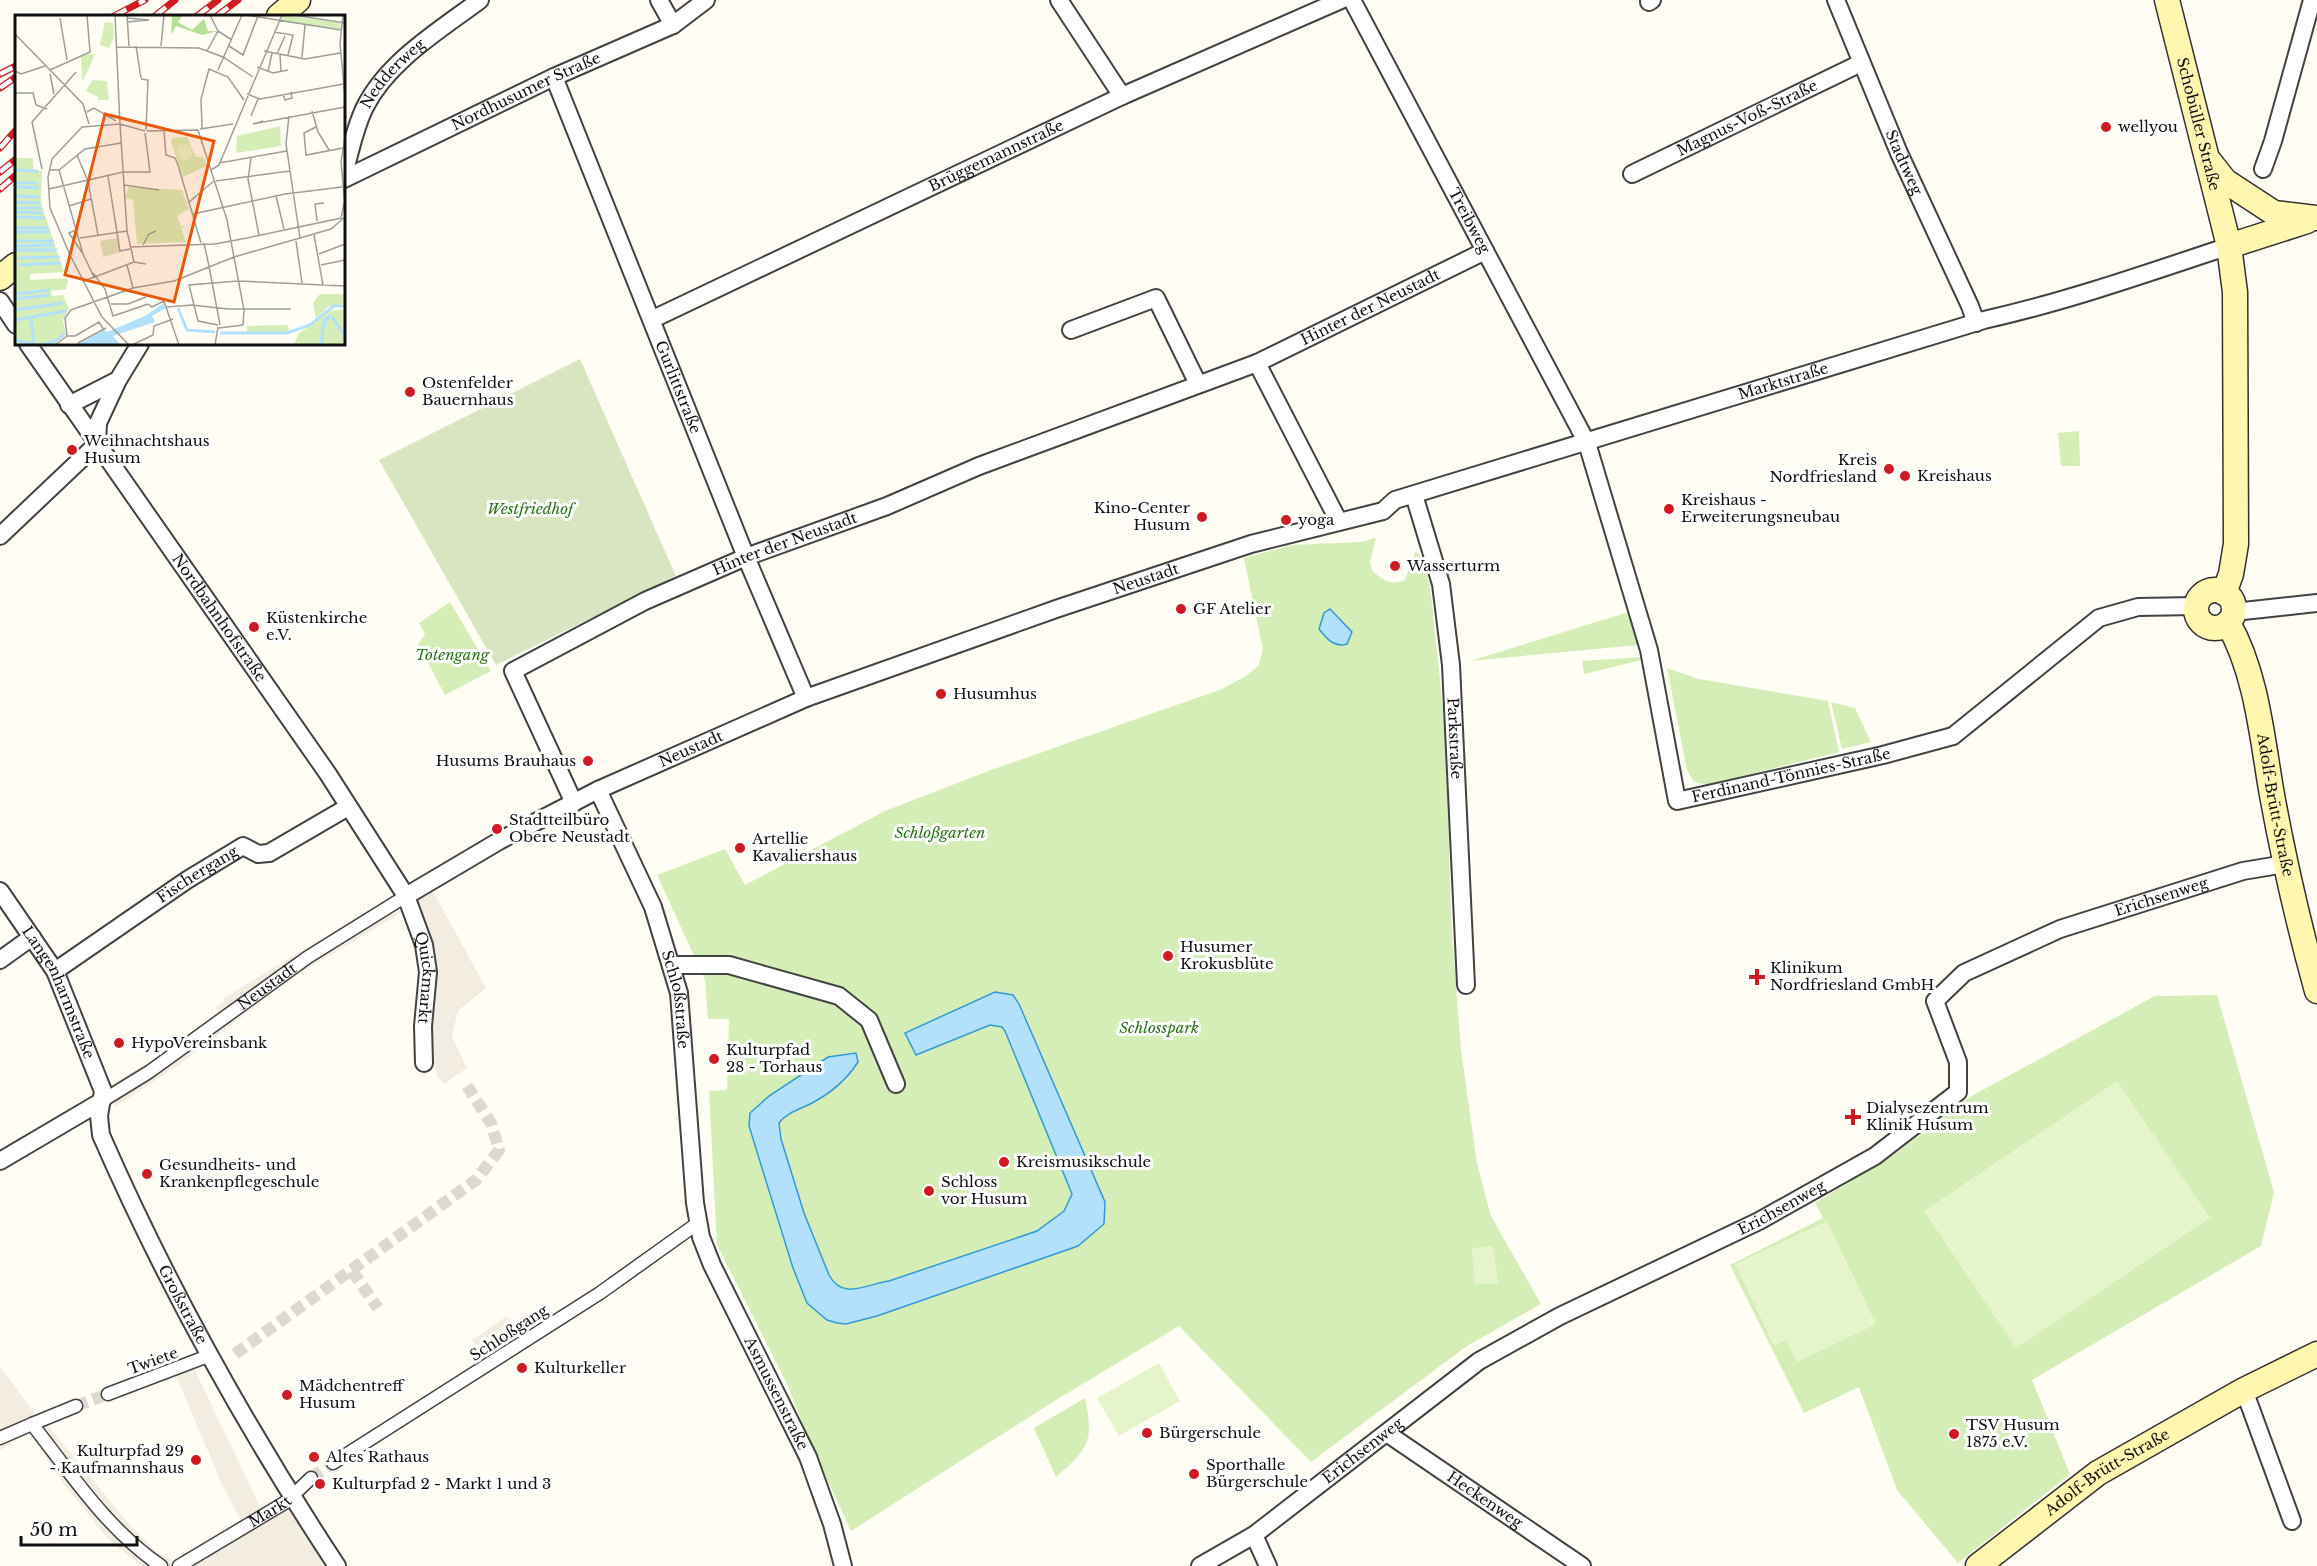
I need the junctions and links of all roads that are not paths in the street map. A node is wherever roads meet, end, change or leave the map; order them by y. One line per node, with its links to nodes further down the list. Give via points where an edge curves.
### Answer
1 (298, 0): 11 (main road)
2 (480, 0): 18 (street, Nedderweg, via 403,60 376,89 364,108)
3 (659, 0): 12 (street)
4 (706, 0): 12 (street, Nordhusumer Straße)
5 (1059, 0): 15 (street)
6 (1341, 0): 15 (street, Brüggemannstraße)
7 (1352, 0): 23 (street, Treibweg)
8 (1836, 0): 13 (street, Stadtweg)
9 (2167, 0): 16 (main road, Schobüller Straße)
10 (2312, 0): 17 (street)
11 (280, 15)
12 (673, 24): 14 (street, Nordhusumer Straße)
13 (1861, 63): 19 (street, Magnus-Voß-Straße); 28 (street, Stadtweg)
14 (554, 77): 20 (street, Nordhusumer Straße); 27 (street, Gurlittstraße)
15 (1122, 96): 27 (street, Brüggemannstraße)
16 (2204, 152): 21 (main road, via 2225,181 2265,208 2285,216); 22 (main road, Schobüller Straße)
17 (2263, 169)
18 (345, 171)
19 (1632, 174)
20 (345, 178)
21 (2317, 218): 22 (main road)
22 (2229, 246): 28 (street, Marktstraße, via 2132,280); 45 (main road, via 2235,292 2236,544)
23 (1485, 250): 33 (street, Hinter der Neustadt); 37 (street, Treibweg)
24 (15, 266): 25 (main road)
25 (0, 278)
26 (0, 301): 29 (street)
27 (653, 319): 42 (street, Gurlittstraße)
28 (1976, 323): 37 (street, Marktstraße)
29 (15, 324)
30 (1071, 330): 35 (street, via 1156,298)
31 (29, 345): 36 (street, Nordbahnhofstraße)
32 (139, 345): 34 (street)
33 (1257, 363): 35 (street, Hinter der Neustadt); 40 (street)
34 (118, 380): 36 (street); 38 (street, via 98,423)
35 (1198, 384): 42 (street, Hinter der Neustadt, via 979,466 888,506)
36 (69, 405): 38 (street, Nordbahnhofstraße)
37 (1587, 443): 39 (street, Marktstraße); 44 (street, Ferdinand-Tönnies-Straße, via 1648,650 1677,801 1953,736 2099,618 2139,607)
38 (96, 444): 41 (street); 49 (street, Nordbahnhofstraße)
39 (1414, 495): 40 (street, Marktstraße, via 1395,500 1383,511); 57 (street, Parkstraße, via 1441,584 1451,665)
40 (1338, 520): 46 (street, Neustadt, via 1215,556)
41 (0, 536)
42 (746, 557): 46 (street, Gurlittstraße); 48 (street, Hinter der Neustadt, via 645,601 513,671)
43 (2317, 603): 45 (street)
44 (2195, 606): 45 (main road, via 2206,592 2219,590); 45 (main road, via 2201,623 2211,628)
45 (2229, 609): 50 (main road, Adolf-Brütt-Straße, via 2254,696)
46 (806, 698): 47 (street, Neustadt)
47 (598, 790): 48 (street, Neustadt); 55 (street, Schloßstraße, via 653,907)
48 (574, 802): 52 (street, Neustadt)
49 (348, 807): 52 (street, Nordbahnhofstraße); 56 (street, Fischergang, via 269,853 258,854 243,846)
50 (2285, 864): 58 (main road, Adolf-Brütt-Straße); 70 (street, Erichsenweg, via 2243,871 2060,929 1964,973 1935,1001 1958,1062 1958,1092 1875,1156 1759,1221 1560,1316 1479,1361)
51 (0, 891): 53 (street, Langenharmstraße)
52 (406, 897): 59 (street, Quickmarkt, via 424,945 428,972); 61 (street, Neustadt, via 308,957 149,1072)
53 (32, 937): 54 (street); 56 (street, Langenharmstraße)
54 (0, 960)
55 (671, 965): 60 (street, via 729,965 839,996 869,1020); 63 (street, Schloßstraße, via 679,993)
56 (55, 971): 61 (street, Langenharmstraße, via 103,1091)
57 (1466, 985)
58 (2317, 991)
59 (424, 1063)
60 (896, 1084)
61 (102, 1101): 62 (street); 65 (street, Großstraße, via 101,1135 154,1252)
62 (0, 1161)
63 (698, 1223): 72 (street, Schloßgang, via 600,1293); 80 (street, Asmussenstraße, via 712,1265 808,1456)
64 (2317, 1354): 66 (main road, Adolf-Brütt-Straße)
65 (208, 1356): 67 (street, Twiete); 74 (street, Großstraße)
66 (2244, 1390): 75 (street); 84 (main road, Adolf-Brütt-Straße, via 2098,1473)
67 (108, 1394)
68 (76, 1406): 69 (street)
69 (32, 1424): 71 (street); 77 (street, via 111,1524)
70 (1388, 1434): 76 (street, Erichsenweg); 83 (street, Heckenweg)
71 (0, 1438)
72 (333, 1463)
73 (311, 1478): 74 (street)
74 (292, 1498): 78 (street, Markt); 79 (street, Markt)
75 (2292, 1521)
76 (1254, 1535): 81 (street, Erichsenweg); 82 (street)
77 (161, 1566)
78 (179, 1566)
79 (337, 1566)
80 (843, 1566)
81 (1200, 1566)
82 (1268, 1566)
83 (1582, 1566)
84 (1978, 1566)

